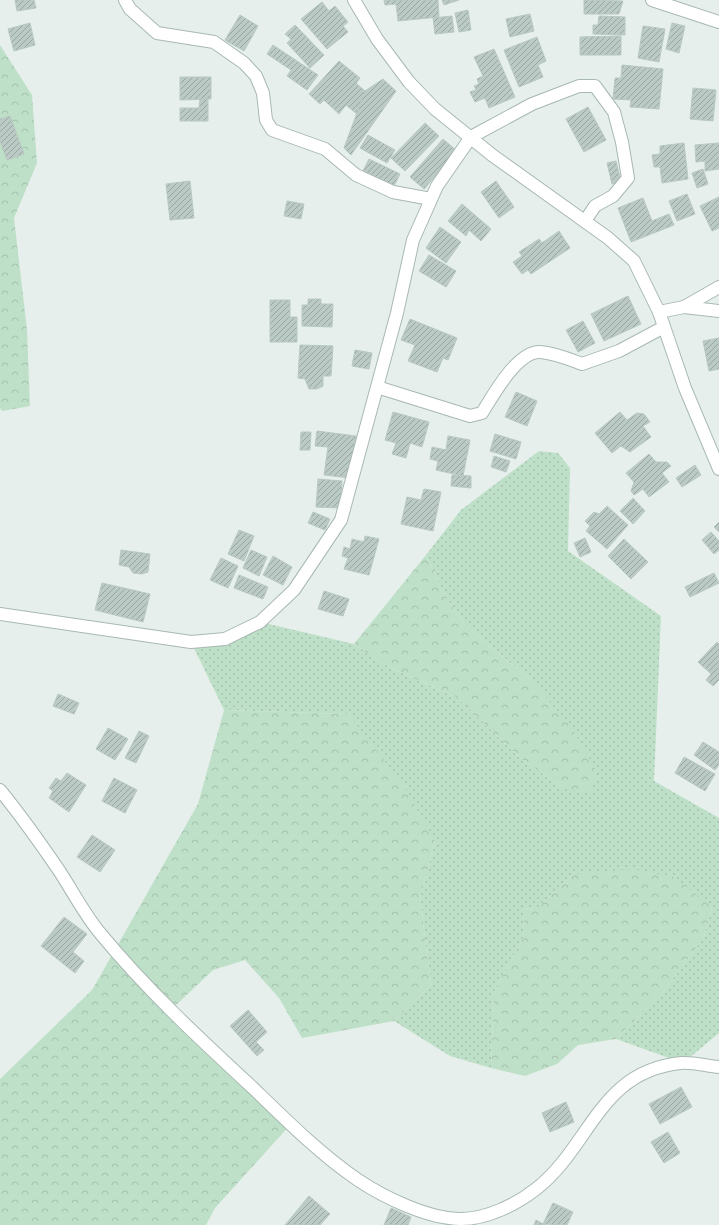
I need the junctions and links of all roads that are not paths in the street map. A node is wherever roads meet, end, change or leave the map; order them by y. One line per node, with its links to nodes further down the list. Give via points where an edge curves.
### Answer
1 (125, 0): 6 (street, via 130,9 157,33 214,42 244,62 256,76 263,92 266,120 272,130 325,149 356,174 393,192)
2 (354, 0): 5 (street, via 376,39 409,82 434,109)
3 (652, 0): 4 (street)
4 (719, 22)
5 (471, 137): 6 (street, via 436,186); 7 (street, via 492,155); 7 (street, via 532,104 578,86 595,86 614,112 628,178 613,196 595,206)
6 (431, 199): 13 (street, via 413,240)
7 (585, 221): 11 (street, via 634,261)
8 (719, 287): 9 (street)
9 (684, 307): 10 (street); 11 (street)
10 (719, 311)
11 (659, 312): 12 (street)
12 (664, 327): 13 (street, via 619,351 582,364 554,355 538,352 533,354 523,359 503,378 482,413 470,416); 14 (street, via 685,388)
13 (377, 387): 15 (street, via 341,520 294,590 260,622 225,639 191,642)
14 (719, 469)
15 (0, 614)
16 (0, 790): 17 (street, via 53,862 98,931 145,983 306,1139 359,1181 410,1208 462,1220 493,1213 527,1196 553,1175 606,1102 625,1083 650,1068 683,1063)
17 (719, 1067)

